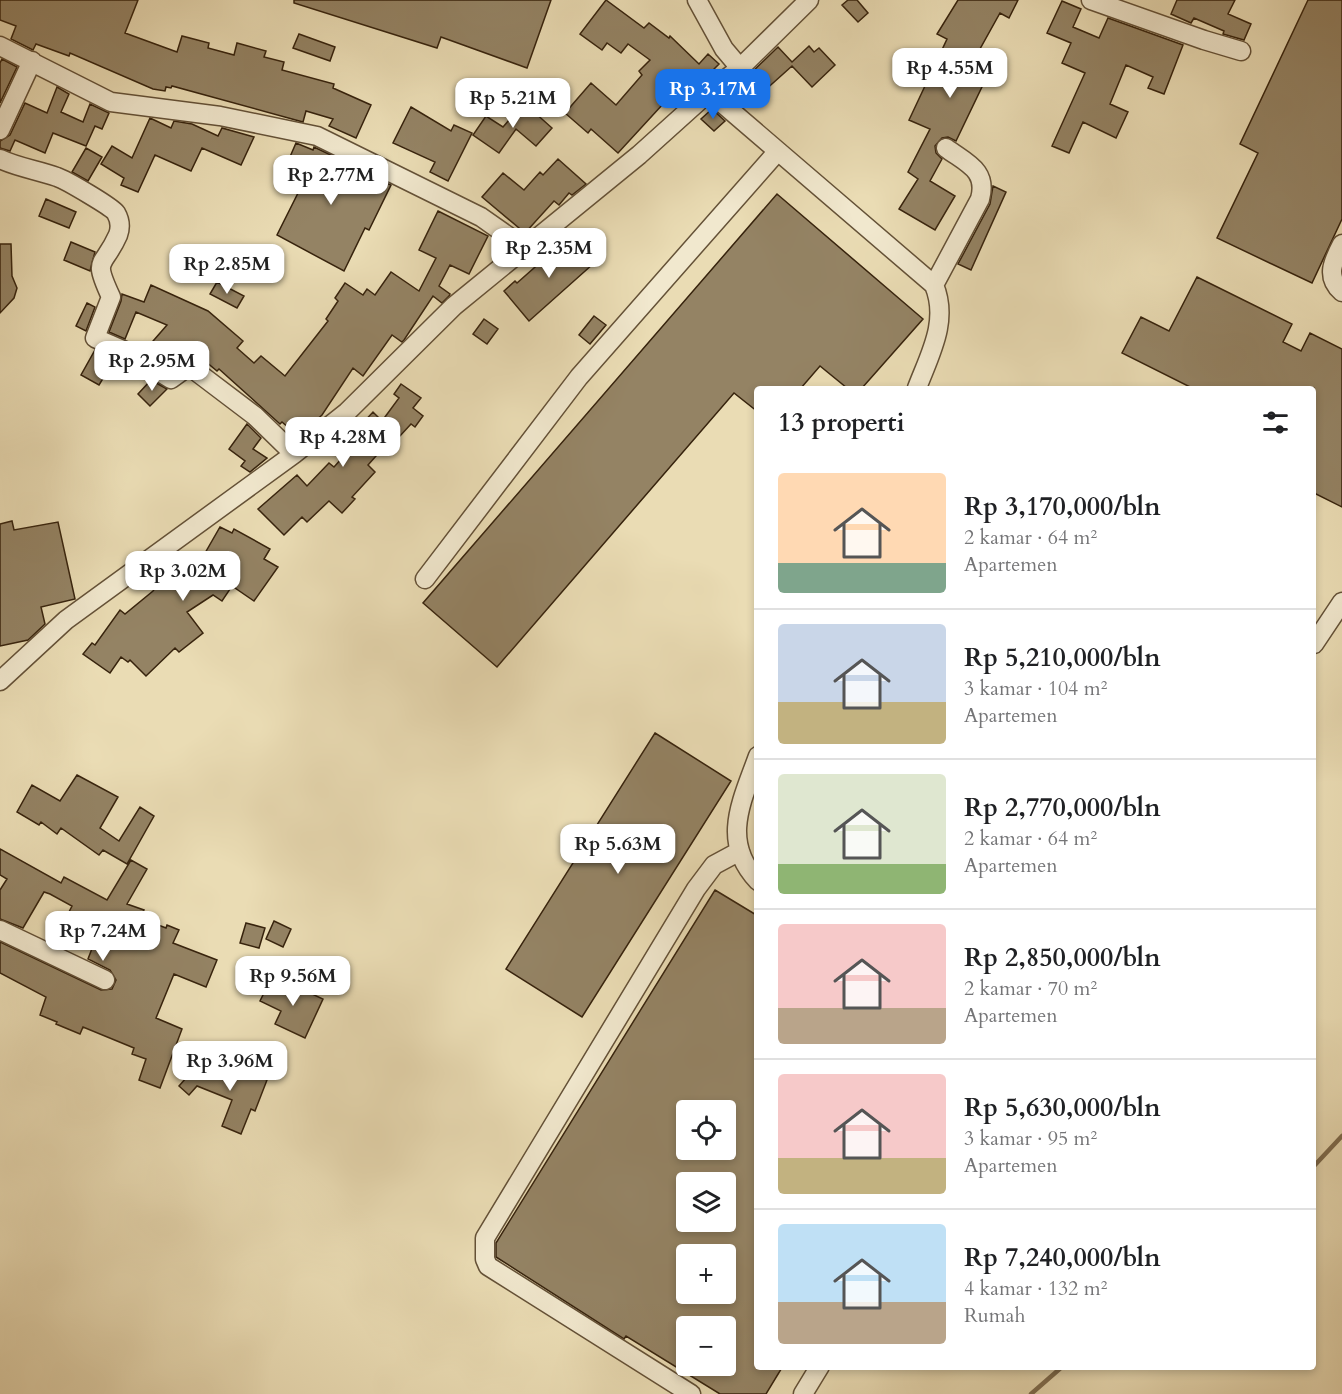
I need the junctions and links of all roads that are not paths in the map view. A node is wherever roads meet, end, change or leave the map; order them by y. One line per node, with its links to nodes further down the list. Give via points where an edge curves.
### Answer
1 (697, 0): 7 (street, via 724,49)
2 (809, 0): 7 (street)
3 (1091, 0): 5 (street)
4 (0, 45): 6 (street)
5 (1240, 51)
6 (32, 61): 9 (street); 14 (street, via 124,106 220,116 317,136 481,217)
7 (740, 68): 8 (street)
8 (709, 92): 11 (street); 14 (street)
9 (0, 130)
10 (946, 148): 15 (street, via 979,173 983,188)
11 (777, 152): 15 (street); 19 (street, via 579,377)
12 (0, 159): 18 (street, via 60,178 115,211 120,222 118,235 99,265 111,297 96,338 171,379 189,366 255,416)
13 (1342, 244): 16 (street, via 1331,274 1334,285)
14 (525, 248): 18 (street, via 454,306 347,412)
15 (934, 285): 17 (street, via 941,301 941,319)
16 (1342, 292)
17 (917, 386)
18 (294, 454): 22 (street, via 66,620)
19 (425, 579)
20 (1342, 602): 21 (street)
21 (1316, 642)
22 (0, 681)
23 (754, 767): 24 (street, via 736,819)
24 (740, 851): 25 (street, via 744,867); 29 (street, via 714,865 696,889 485,1238 488,1266)
25 (754, 877)
26 (0, 930): 27 (street)
27 (105, 980)
28 (818, 1370): 30 (street)
29 (691, 1394)
30 (803, 1394)

